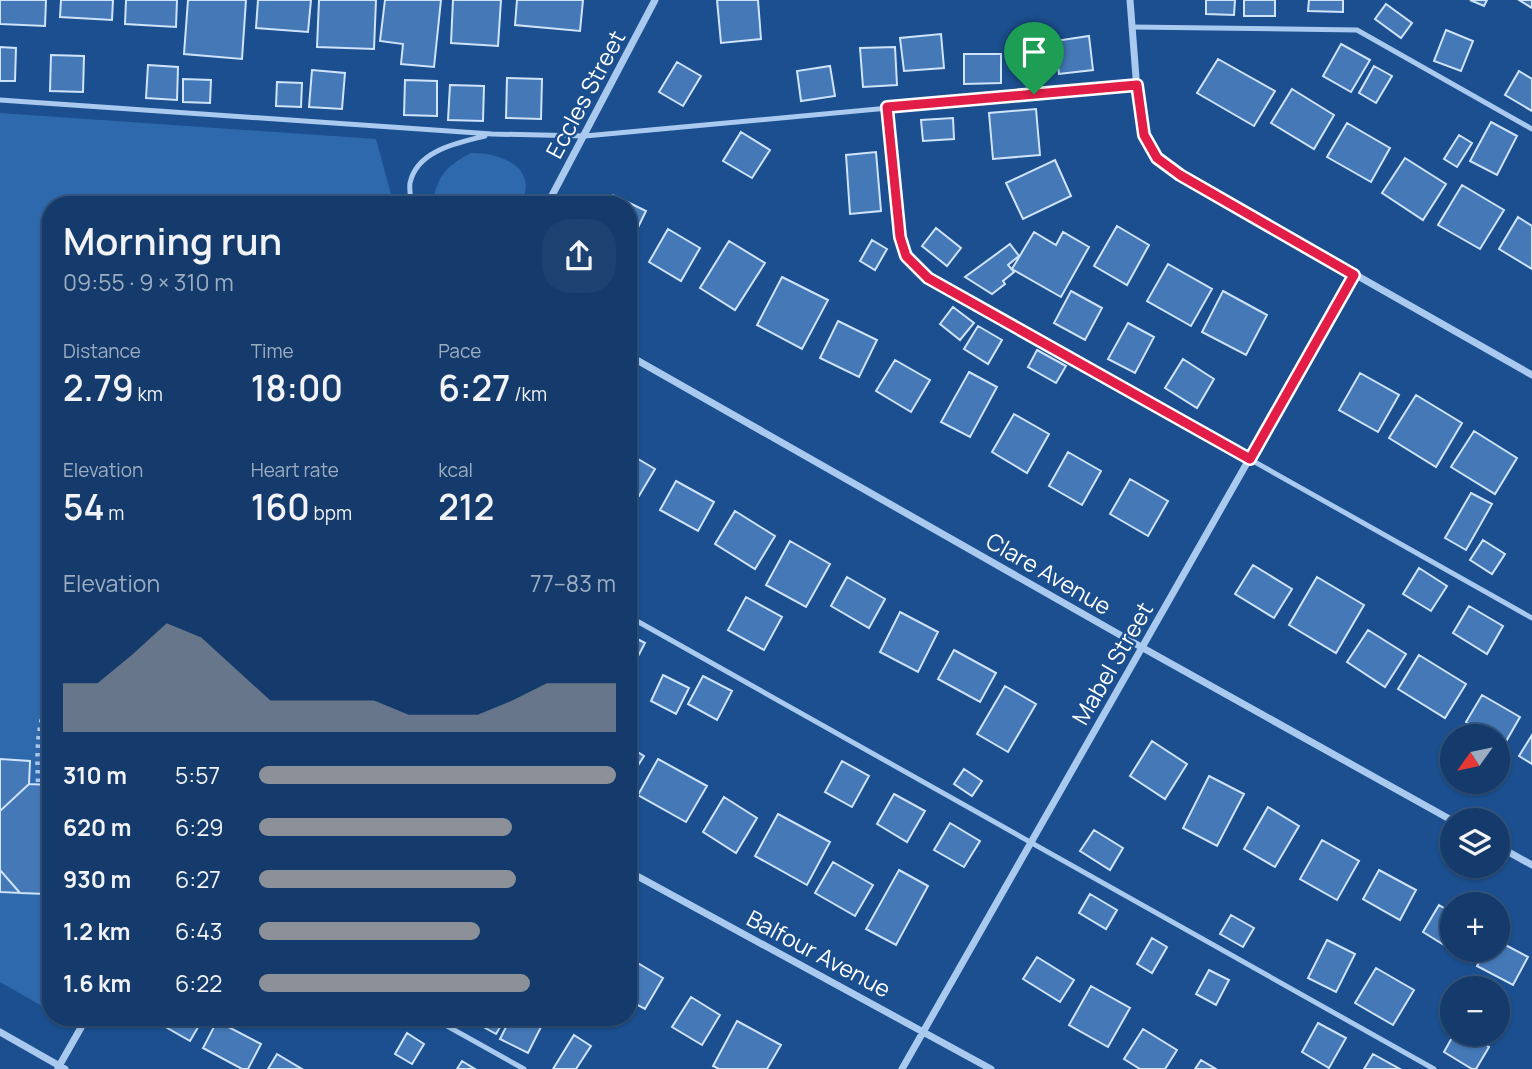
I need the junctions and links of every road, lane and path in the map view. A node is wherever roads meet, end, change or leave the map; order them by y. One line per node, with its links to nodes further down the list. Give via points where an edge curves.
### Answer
1 (655, 0): 9 (street, Eccles Street)
2 (1130, 0): 3 (street)
3 (1132, 27): 4 (street); 7 (lane, via 1357,30)
4 (1137, 85): 6 (lane); 12 (street, via 1144,135 1157,158)
5 (0, 100): 8 (lane)
6 (887, 107): 9 (lane); 15 (lane, via 900,237 906,256 928,278)
7 (1532, 129)
8 (492, 134): 9 (lane); 10 (lane, via 447,145 422,161 410,182)
9 (585, 136): 11 (street, Eccles Street)
10 (411, 196)
11 (552, 196)
12 (1354, 275): 14 (street); 15 (street, Mabel Street)
13 (637, 360): 18 (street, Clare Avenue)
14 (1532, 375)
15 (1250, 459): 16 (lane); 18 (street, Mabel Street)
16 (1532, 618)
17 (637, 621): 22 (lane)
18 (1143, 648): 21 (street, Clare Avenue); 22 (street, Mabel Street)
19 (42, 722): 20 (path)
20 (38, 782)
21 (1440, 814)
22 (1032, 841): 28 (street, Mabel Street); 34 (lane)
23 (1510, 853): 24 (street)
24 (1532, 865)
25 (637, 876): 28 (street, Balfour Avenue)
26 (82, 1026): 30 (street)
27 (447, 1026): 31 (lane)
28 (924, 1031): 32 (street, Mabel Street); 33 (street, Balfour Avenue)
29 (0, 1032): 30 (street)
30 (61, 1068)
31 (524, 1069)
32 (902, 1069)
33 (991, 1069)
34 (1434, 1069)

